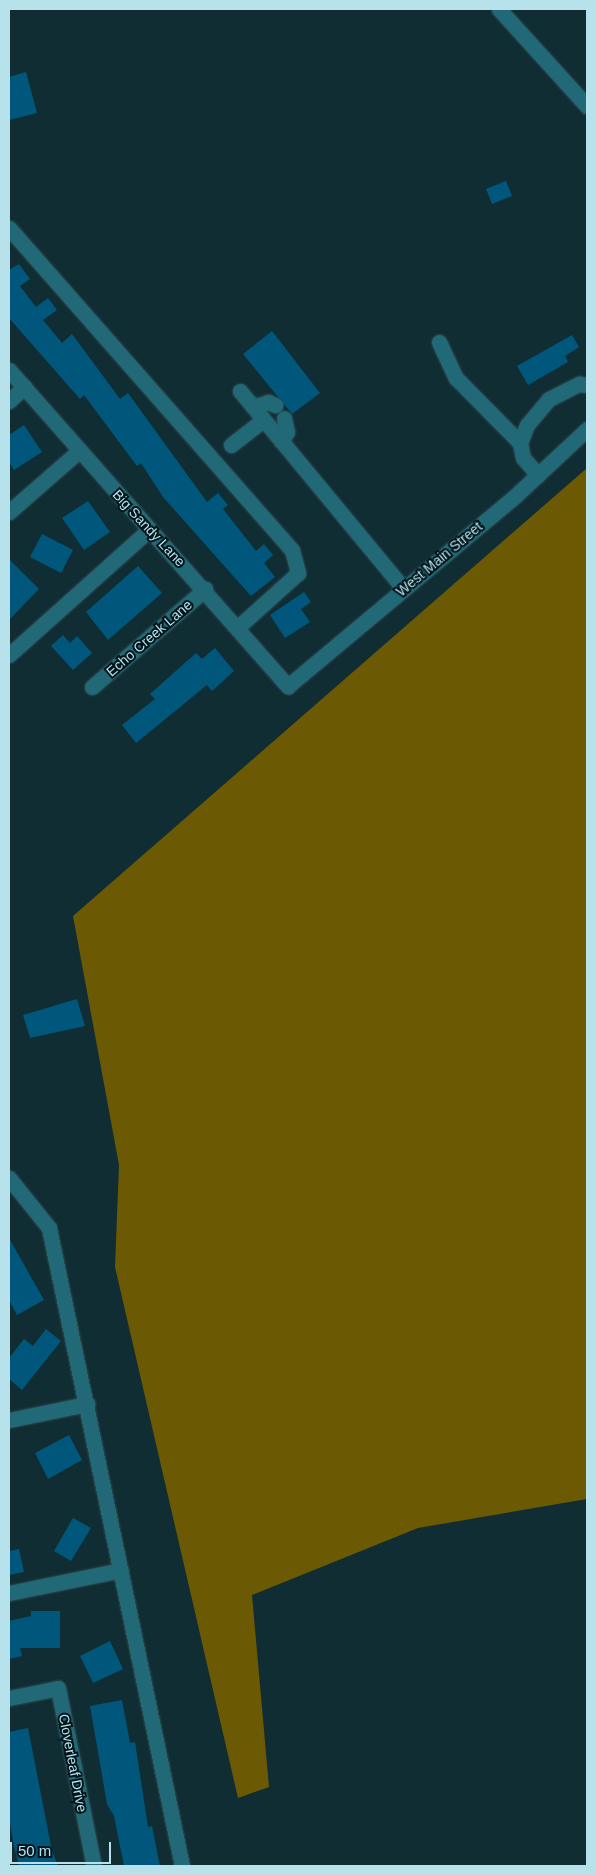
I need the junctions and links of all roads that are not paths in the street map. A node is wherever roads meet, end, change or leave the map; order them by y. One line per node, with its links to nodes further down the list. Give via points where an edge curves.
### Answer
1 (499, 9): 2 (street)
2 (587, 106)
3 (9, 228): 24 (street, via 292,550 298,573)
4 (439, 342): 16 (street, via 456,378)
5 (9, 370): 7 (street, Big Sandy Lane)
6 (587, 385): 16 (street, via 579,384 550,399 527,424)
7 (24, 388): 9 (street); 18 (street, Big Sandy Lane)
8 (240, 391): 11 (street)
9 (9, 401)
10 (275, 405): 11 (street, via 268,402)
11 (253, 407): 13 (street)
12 (284, 418): 15 (street, via 286,432)
13 (263, 420): 15 (street); 17 (street)
14 (587, 429): 19 (street, West Main Street)
15 (281, 442): 23 (street)
16 (520, 443): 19 (street, via 523,458)
17 (231, 445)
18 (80, 450): 20 (street); 21 (street, Big Sandy Lane)
19 (538, 475): 23 (street, West Main Street)
20 (9, 512)
21 (149, 530): 22 (street, Big Sandy Lane); 25 (street)
22 (205, 589): 24 (street, Big Sandy Lane); 27 (street, Echo Creek Lane)
23 (404, 589): 26 (street, West Main Street)
24 (238, 627): 26 (street, Big Sandy Lane)
25 (9, 654)
26 (288, 686)
27 (92, 687)
28 (9, 1178): 29 (street, via 49,1228)
29 (87, 1404): 30 (street); 31 (street)
30 (9, 1420)
31 (121, 1570): 32 (street); 35 (street)
32 (9, 1593)
33 (9, 1698): 34 (street, Cloverleaf Drive, via 58,1688)
34 (94, 1866)
35 (182, 1866)

